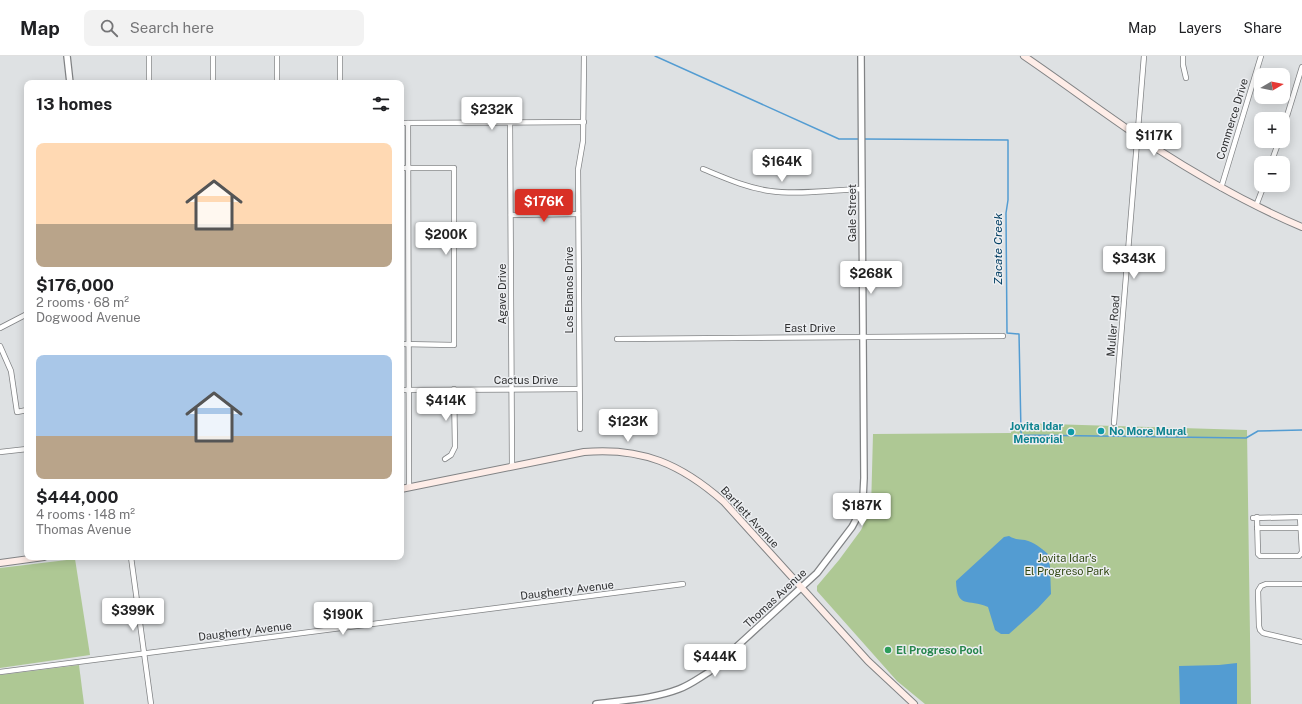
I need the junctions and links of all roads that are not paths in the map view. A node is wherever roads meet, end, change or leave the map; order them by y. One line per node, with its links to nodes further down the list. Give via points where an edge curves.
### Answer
1 (67, 56): 14 (street)
2 (149, 56): 15 (street)
3 (213, 56): 16 (street)
4 (277, 56): 17 (street)
5 (340, 56): 18 (street)
6 (584, 56): 21 (street, Los Ebanos Drive)
7 (861, 56): 29 (street, Gale Street)
8 (1024, 56): 24 (main road)
9 (1144, 56): 24 (street, Muller Road)
10 (1183, 56): 13 (street)
11 (1261, 56): 28 (street, Commerce Drive)
12 (1302, 67): 19 (street)
13 (1186, 78)
14 (70, 80)
15 (149, 80)
16 (213, 80)
17 (277, 80)
18 (340, 80)
19 (1288, 112)
20 (510, 122): 21 (street); 23 (street); 32 (street, Agave Drive)
21 (584, 122): 33 (street, Los Ebanos Drive, via 578,170)
22 (404, 123): 23 (street)
23 (408, 123): 26 (street)
24 (1138, 135): 28 (main road); 49 (street, Muller Road)
25 (404, 168): 26 (street)
26 (408, 168): 41 (street); 41 (street, via 454,168 454,344)
27 (703, 170): 29 (street, via 744,185 770,191)
28 (1221, 188): 31 (main road)
29 (862, 189): 38 (street, Gale Street)
30 (1261, 192): 31 (street)
31 (1256, 206): 34 (main road)
32 (511, 214): 33 (street); 47 (street, Agave Drive)
33 (578, 214): 44 (street, Los Ebanos Drive)
34 (1302, 227)
35 (24, 316): 36 (street)
36 (0, 328)
37 (1003, 336): 38 (street, East Drive)
38 (863, 337): 39 (street, East Drive); 51 (street, Gale Street)
39 (617, 339)
40 (404, 344): 41 (street)
41 (408, 344): 46 (street)
42 (0, 346): 48 (street, via 11,370 16,412)
43 (454, 389): 46 (street, Cactus Drive); 47 (street, Cactus Drive); 54 (street, via 455,447)
44 (579, 389): 47 (street, Cactus Drive); 50 (street, Los Ebanos Drive)
45 (404, 390): 46 (street, Cactus Drive)
46 (409, 390): 56 (street)
47 (511, 390): 55 (street, Agave Drive)
48 (24, 411)
49 (1114, 423)
50 (580, 429)
51 (863, 442): 67 (street, Thomas Avenue, via 863,498 860,512 852,527 817,573)
52 (24, 449): 53 (street)
53 (0, 452)
54 (445, 459)
55 (512, 466): 56 (main road, Bartlett Avenue); 67 (main road, Bartlett Avenue, via 573,453 596,451 632,453 657,459 683,471 714,493)
56 (409, 487): 57 (main road, Bartlett Avenue)
57 (404, 488)
58 (1301, 517): 59 (street, via 1255,517); 60 (street)
59 (1257, 528): 60 (street); 61 (street, via 1257,550 1260,556 1299,556)
60 (1301, 528): 61 (street)
61 (1302, 552)
62 (24, 560): 64 (main road)
63 (132, 560): 69 (street)
64 (0, 563)
65 (683, 584): 69 (street, Daugherty Avenue)
66 (1302, 584): 68 (street, via 1261,586 1258,591 1258,626 1263,633)
67 (801, 588): 72 (street, Thomas Avenue, via 694,682 664,694); 73 (main road, Bartlett Avenue, via 868,661)
68 (1302, 642)
69 (144, 653): 70 (street, Daugherty Avenue); 71 (street)
70 (0, 672)
71 (151, 704)
72 (596, 704)
73 (914, 704)

